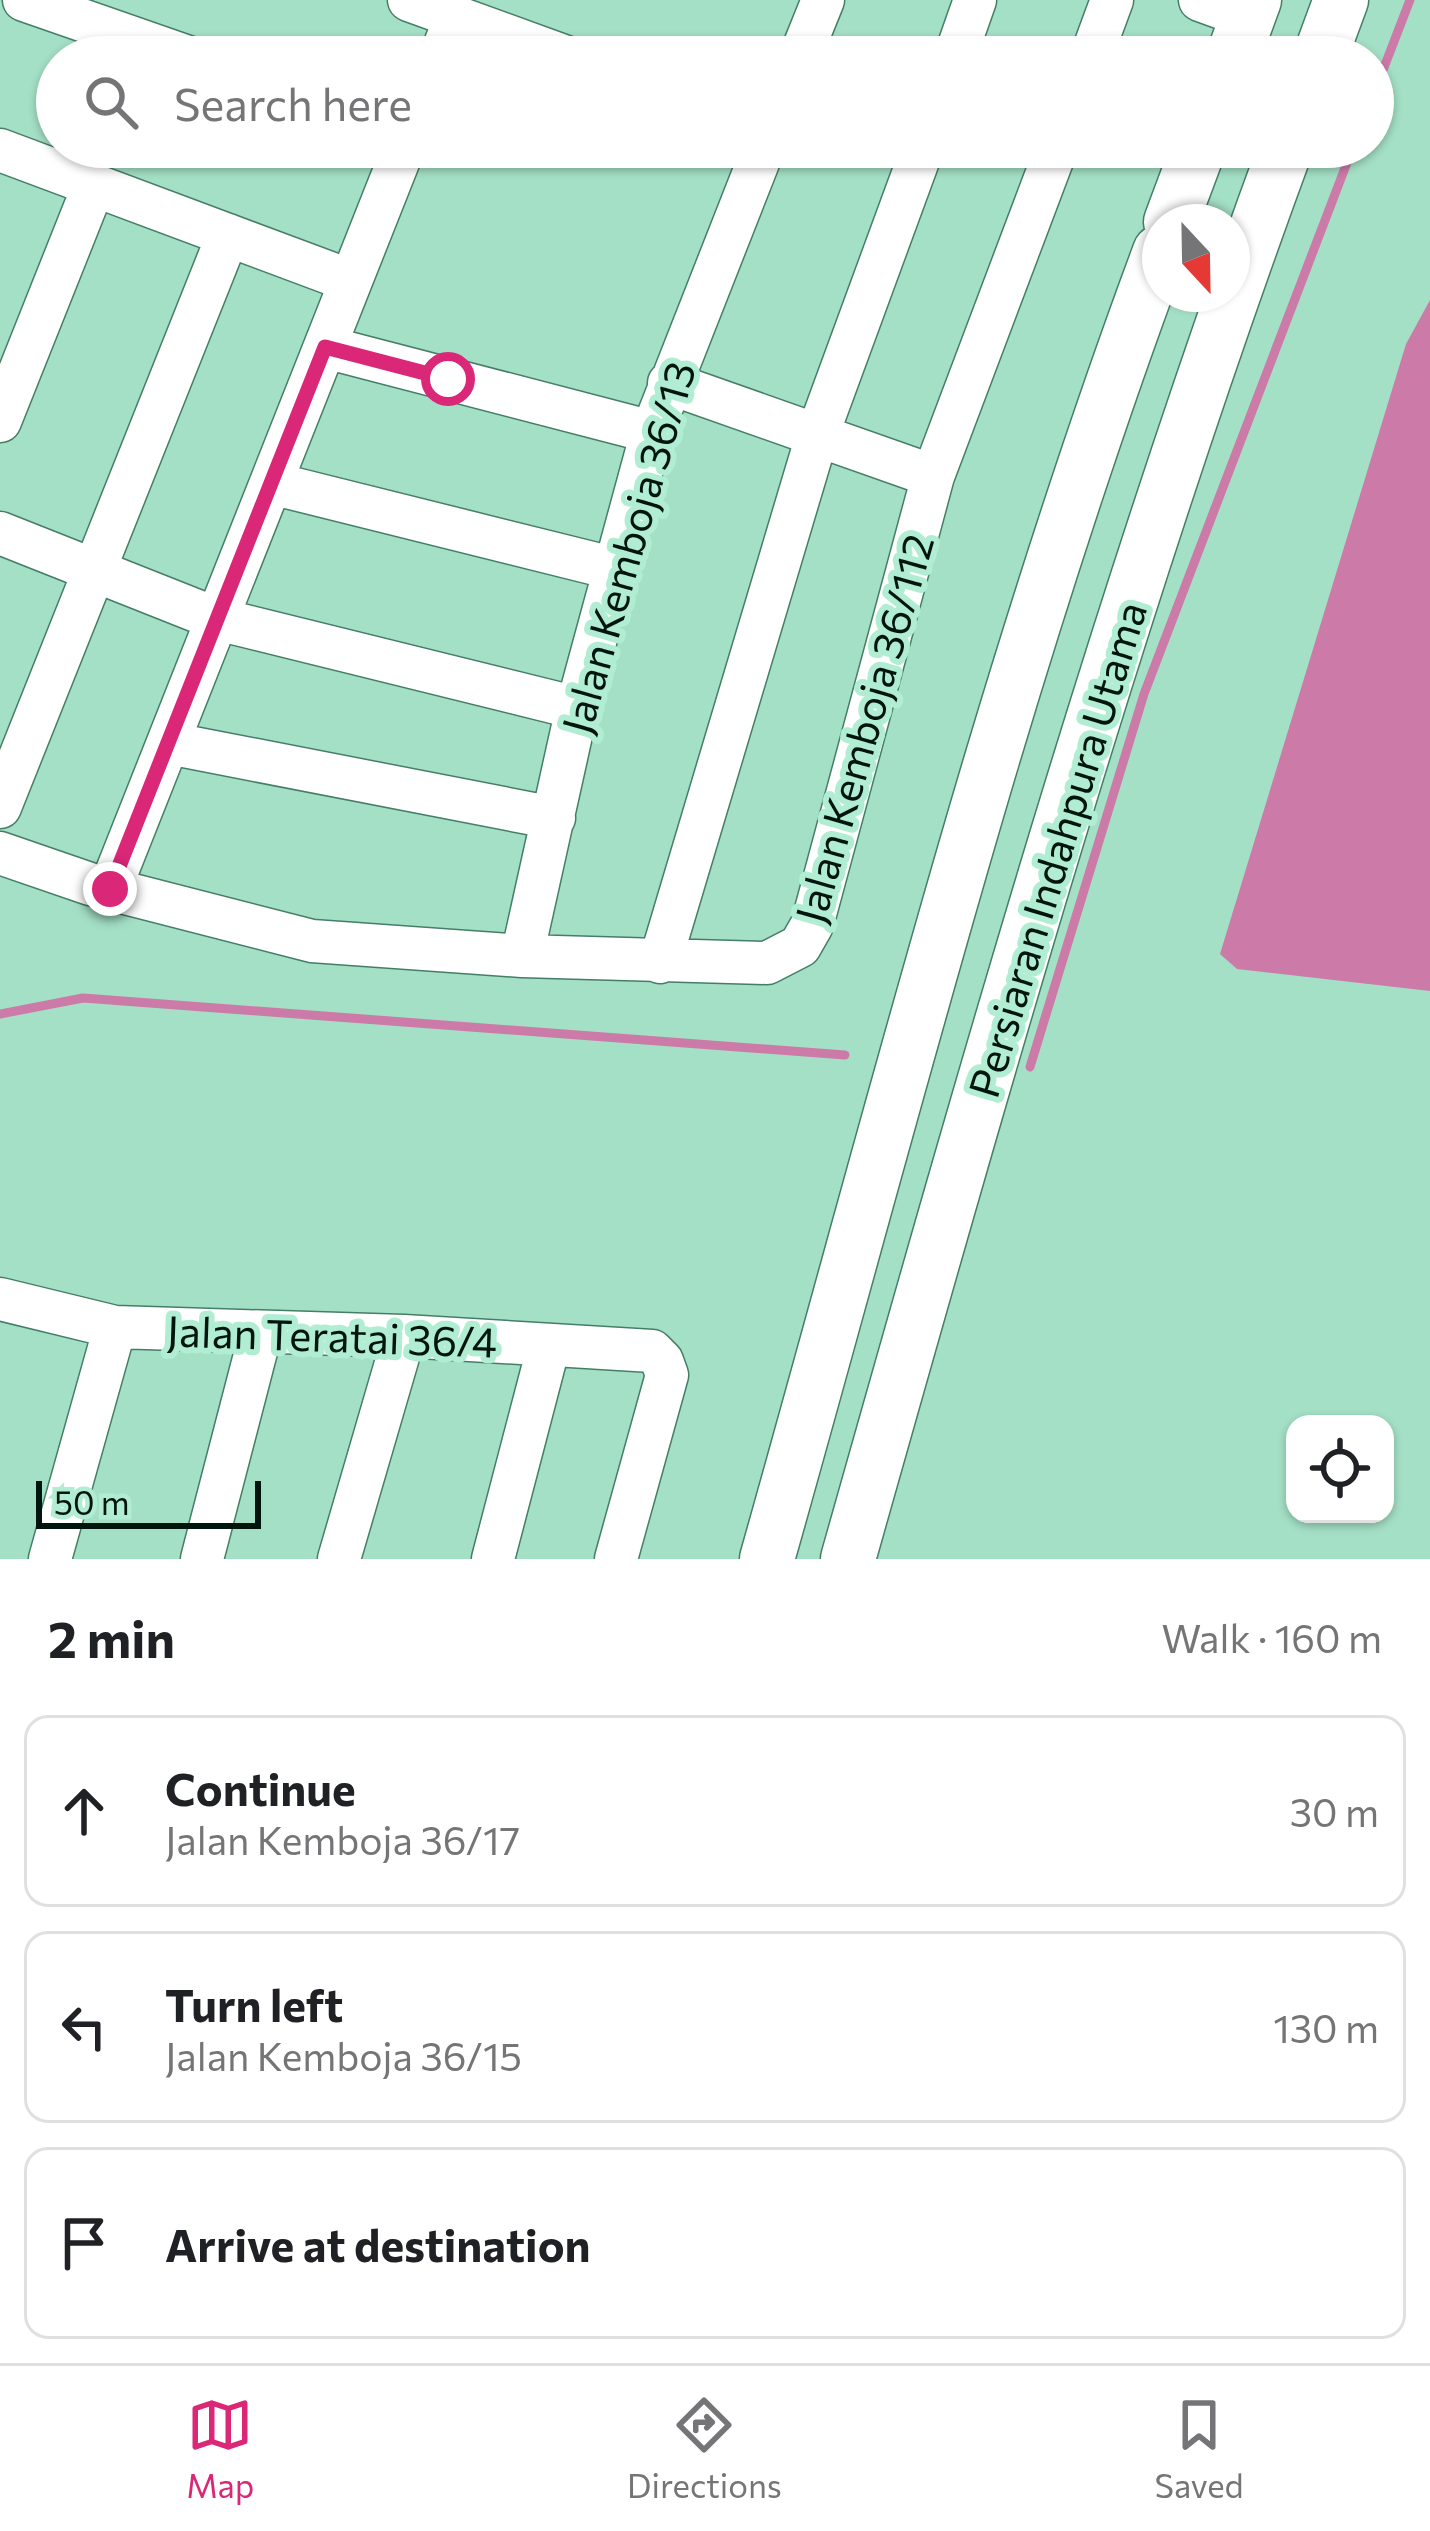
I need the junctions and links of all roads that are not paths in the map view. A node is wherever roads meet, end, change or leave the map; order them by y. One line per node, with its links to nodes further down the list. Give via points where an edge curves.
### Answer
1 (24, 0): 8 (street)
2 (409, 0): 7 (street)
3 (975, 0): 12 (street)
4 (1112, 0): 13 (street)
5 (1341, 0): 14 (main road)
6 (818, 1): 11 (street)
7 (456, 17): 9 (street); 10 (street)
8 (128, 36)
9 (448, 36)
10 (508, 36)
11 (807, 36)
12 (962, 36)
13 (1099, 36)
14 (1328, 36)
15 (0, 150): 16 (street)
16 (36, 163)
17 (48, 168): 24 (street)
18 (396, 168): 27 (street)
19 (756, 168): 30 (street, Jalan Kemboja 36/13)
20 (914, 168): 33 (street)
21 (1049, 168): 34 (street, Jalan Kemboja 36/112)
22 (1191, 168): 25 (main road)
23 (1278, 168): 59 (main road, Persiaran Indahpura Utama, via 1211,352 997,1033)
24 (94, 185): 26 (street); 31 (street)
25 (1178, 204)
26 (228, 235): 27 (street); 38 (street)
27 (351, 281): 29 (street)
28 (1142, 301): 58 (main road, Persiaran Indahpura Utama, via 942,924)
29 (325, 347): 32 (street); 35 (street)
30 (669, 383): 32 (street, Jalan Kemboja 36/13); 33 (street)
31 (0, 422)
32 (652, 432): 37 (street, Jalan Kemboja 36/13)
33 (817, 436): 34 (street); 47 (street)
34 (933, 476): 47 (street, Jalan Kemboja 36/112, via 808,936 767,963)
35 (271, 483): 37 (street); 39 (street)
36 (0, 533): 38 (street)
37 (616, 569): 40 (street, Jalan Kemboja 36/13)
38 (93, 572): 39 (street); 42 (street)
39 (218, 619): 40 (street); 41 (street)
40 (577, 708): 43 (street, Jalan Kemboja 36/13)
41 (168, 742): 43 (street); 45 (street)
42 (0, 807)
43 (554, 818): 46 (street, Jalan Kemboja 36/13)
44 (0, 853): 45 (street, Jalan Kemboja 36/112)
45 (110, 889): 46 (street, Jalan Kemboja 36/112, via 312,940)
46 (521, 956): 47 (street, Jalan Kemboja 36/112)
47 (659, 962)
48 (0, 1299): 49 (street, Jalan Teratai 36/4)
49 (115, 1327): 50 (street, Jalan Teratai 36/4); 53 (street)
50 (261, 1332): 51 (street, Jalan Teratai 36/4); 54 (street)
51 (404, 1336): 52 (street, Jalan Teratai 36/4); 55 (street)
52 (549, 1345): 56 (street); 57 (street, Jalan Teratai 36/4, via 652,1351 667,1375)
53 (50, 1559)
54 (202, 1559)
55 (339, 1559)
56 (493, 1559)
57 (616, 1559)
58 (767, 1559)
59 (848, 1559)

